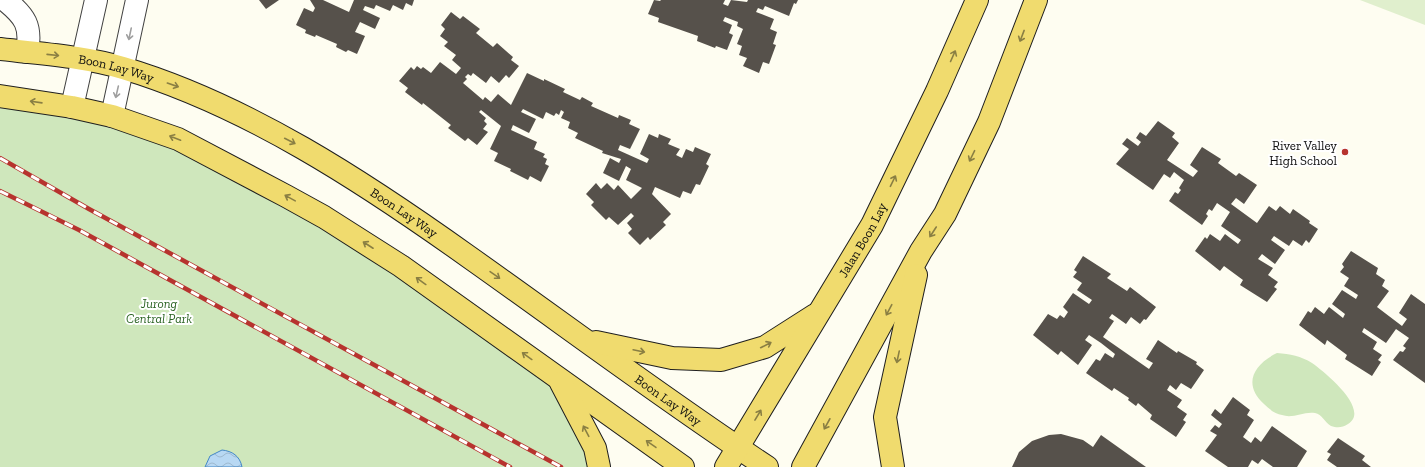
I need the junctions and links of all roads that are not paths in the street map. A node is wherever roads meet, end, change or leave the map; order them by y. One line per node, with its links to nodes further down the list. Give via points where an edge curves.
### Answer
1 (4, 0): 7 (street, via 22,13 29,37)
2 (96, 0): 8 (street)
3 (137, 0): 9 (street, one-way to 9)
4 (977, 0): 14 (main road, Jalan Boon Lay, one-way to 4, via 872,225 937,92)
5 (1036, 0): 13 (main road, one-way to 13, via 989,122 944,214)
6 (0, 49): 7 (main road, Boon Lay Way)
7 (26, 52): 8 (main road, Boon Lay Way, one-way to 8)
8 (83, 58): 9 (main road, Boon Lay Way); 11 (street)
9 (123, 68): 12 (street, one-way to 12); 15 (main road, Boon Lay Way, one-way to 15, via 191,91 302,147 402,210)
10 (0, 96): 11 (main road, one-way to 10)
11 (72, 107): 12 (main road)
12 (112, 116): 16 (main road, one-way to 12, via 401,266 324,217 178,139)
13 (921, 251): 22 (main road, one-way to 22); 23 (main road, one-way to 23, via 885,417)
14 (819, 312): 15 (main road, one-way to 14, via 672,358 721,360 765,347); 17 (main road, Jalan Boon Lay, one-way to 14)
15 (587, 340): 17 (main road, Boon Lay Way)
16 (558, 379): 18 (main road, one-way to 16, via 595,448); 19 (main road, one-way to 16)
17 (738, 448): 20 (main road, Jalan Boon Lay); 21 (main road, Boon Lay Way)
18 (599, 467)
19 (683, 467)
20 (726, 467)
21 (767, 467)
22 (803, 467)
23 (893, 467)

